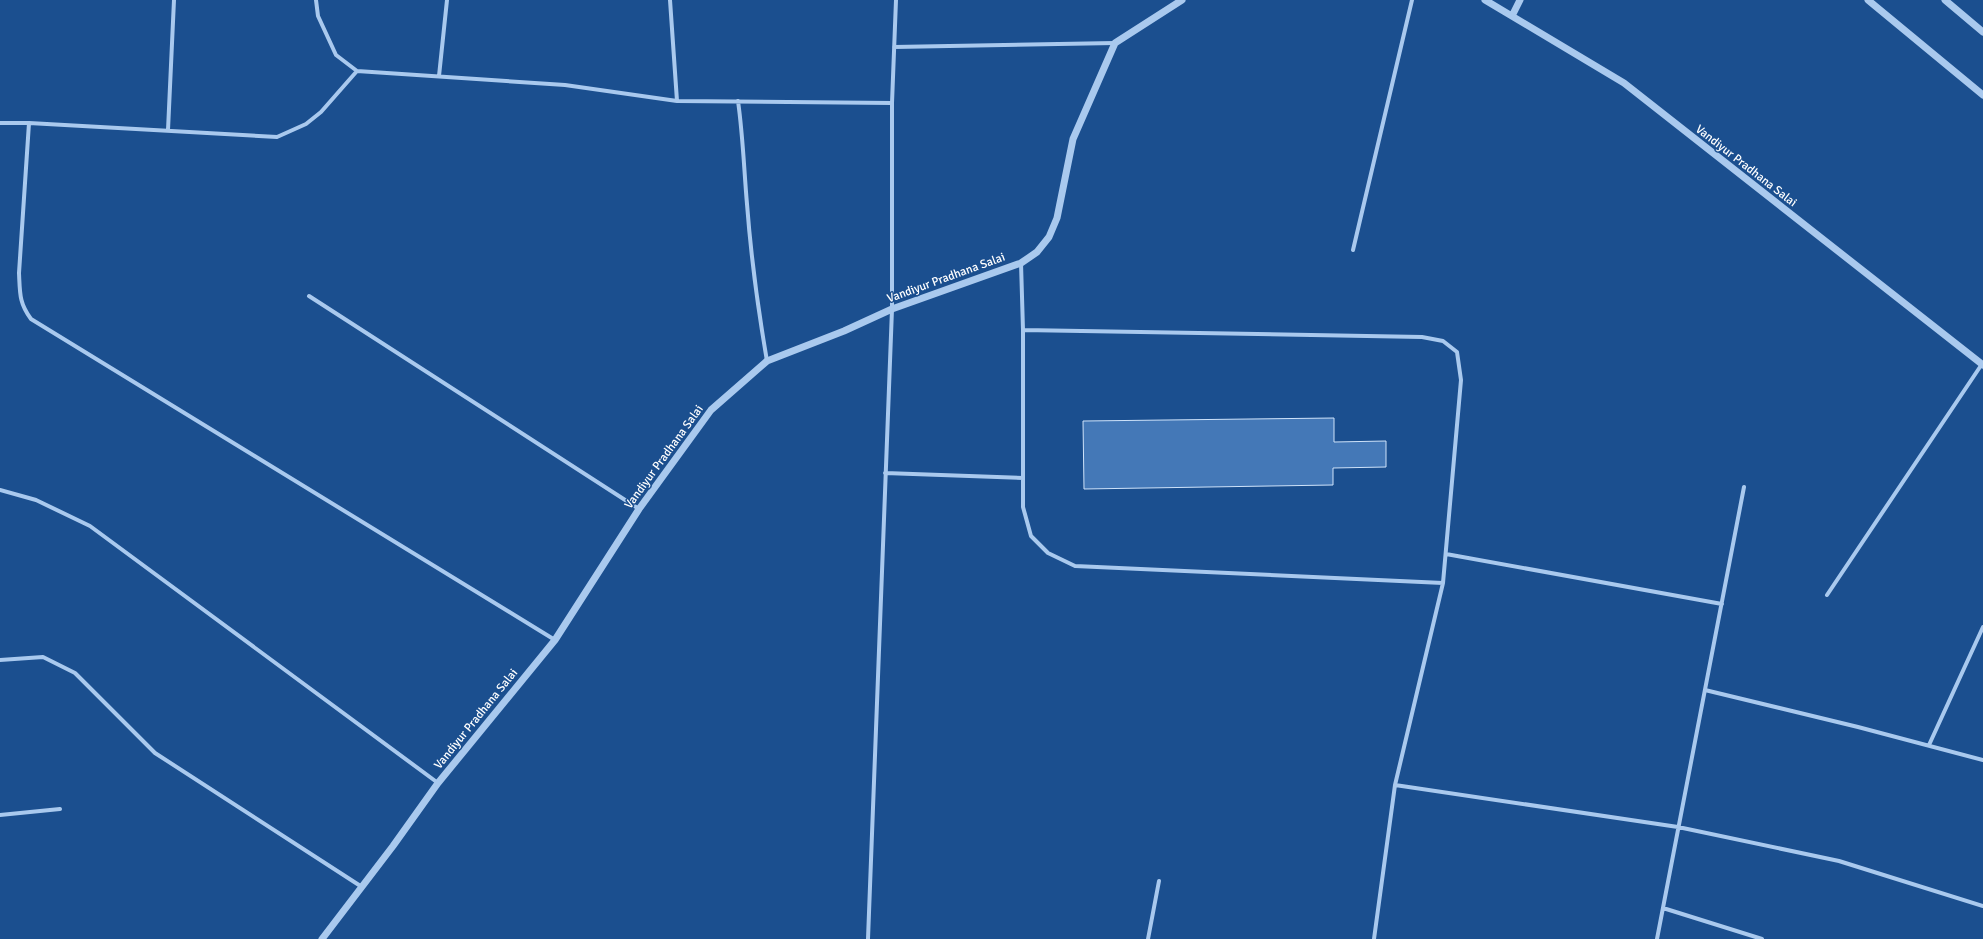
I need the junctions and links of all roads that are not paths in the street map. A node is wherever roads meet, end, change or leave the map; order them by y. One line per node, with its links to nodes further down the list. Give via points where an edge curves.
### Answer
1 (174, 0): 24 (street)
2 (316, 0): 16 (street, via 318,16 336,55)
3 (447, 0): 17 (street)
4 (670, 0): 19 (street)
5 (896, 0): 15 (street)
6 (1182, 0): 14 (street)
7 (1412, 0): 25 (street)
8 (1485, 0): 12 (street, Vandiyur Pradhana Salai)
9 (1520, 0): 12 (street)
10 (1868, 0): 18 (street)
11 (1944, 0): 13 (street)
12 (1512, 16): 31 (street, Vandiyur Pradhana Salai, via 1624,83)
13 (1983, 32)
14 (1115, 44): 15 (street); 26 (street, Vandiyur Pradhana Salai, via 1073,139 1057,218 1049,237 1037,252)
15 (894, 47): 21 (street)
16 (357, 71): 17 (street); 24 (street, via 321,112 306,124 277,137)
17 (438, 76): 19 (street, via 565,85)
18 (1983, 95)
19 (677, 101): 20 (street)
20 (738, 101): 21 (street); 30 (street, via 744,137 747,204 757,302)
21 (892, 103): 28 (street)
22 (0, 123): 23 (street)
23 (29, 123): 24 (street); 42 (street, via 19,274 22,308 31,319)
24 (168, 130)
25 (1353, 250)
26 (1020, 263): 28 (street, Vandiyur Pradhana Salai); 29 (street)
27 (309, 296): 36 (street)
28 (892, 309): 30 (street, Vandiyur Pradhana Salai, via 844,331); 32 (street)
29 (1023, 330): 33 (street); 37 (street, via 1422,337 1443,340 1457,352 1461,380)
30 (766, 361): 36 (street, Vandiyur Pradhana Salai, via 711,410)
31 (1982, 364): 39 (street)
32 (885, 473): 33 (street); 57 (street)
33 (1023, 478): 38 (street, via 1023,507 1031,536 1048,553 1075,566)
34 (1744, 487): 40 (street)
35 (0, 490): 47 (street, via 36,500 90,526)
36 (638, 509): 42 (street, Vandiyur Pradhana Salai)
37 (1446, 554): 38 (street); 40 (street)
38 (1443, 583): 48 (street)
39 (1827, 595)
40 (1722, 604): 44 (street)
41 (1983, 627): 45 (street)
42 (555, 640): 47 (street, Vandiyur Pradhana Salai)
43 (0, 660): 53 (street, via 43,657 75,673 156,753)
44 (1705, 690): 45 (street); 51 (street)
45 (1928, 745): 46 (street)
46 (1983, 760)
47 (438, 783): 53 (street, Vandiyur Pradhana Salai)
48 (1395, 785): 51 (street); 59 (street)
49 (60, 809): 50 (street)
50 (0, 815)
51 (1678, 827): 54 (street, via 1839,861); 55 (street)
52 (1160, 881): 58 (street)
53 (362, 887): 56 (street, Vandiyur Pradhana Salai)
54 (1983, 906)
55 (1663, 908): 60 (street); 61 (street)
56 (322, 939)
57 (868, 939)
58 (1148, 939)
59 (1374, 939)
60 (1657, 939)
61 (1762, 939)

